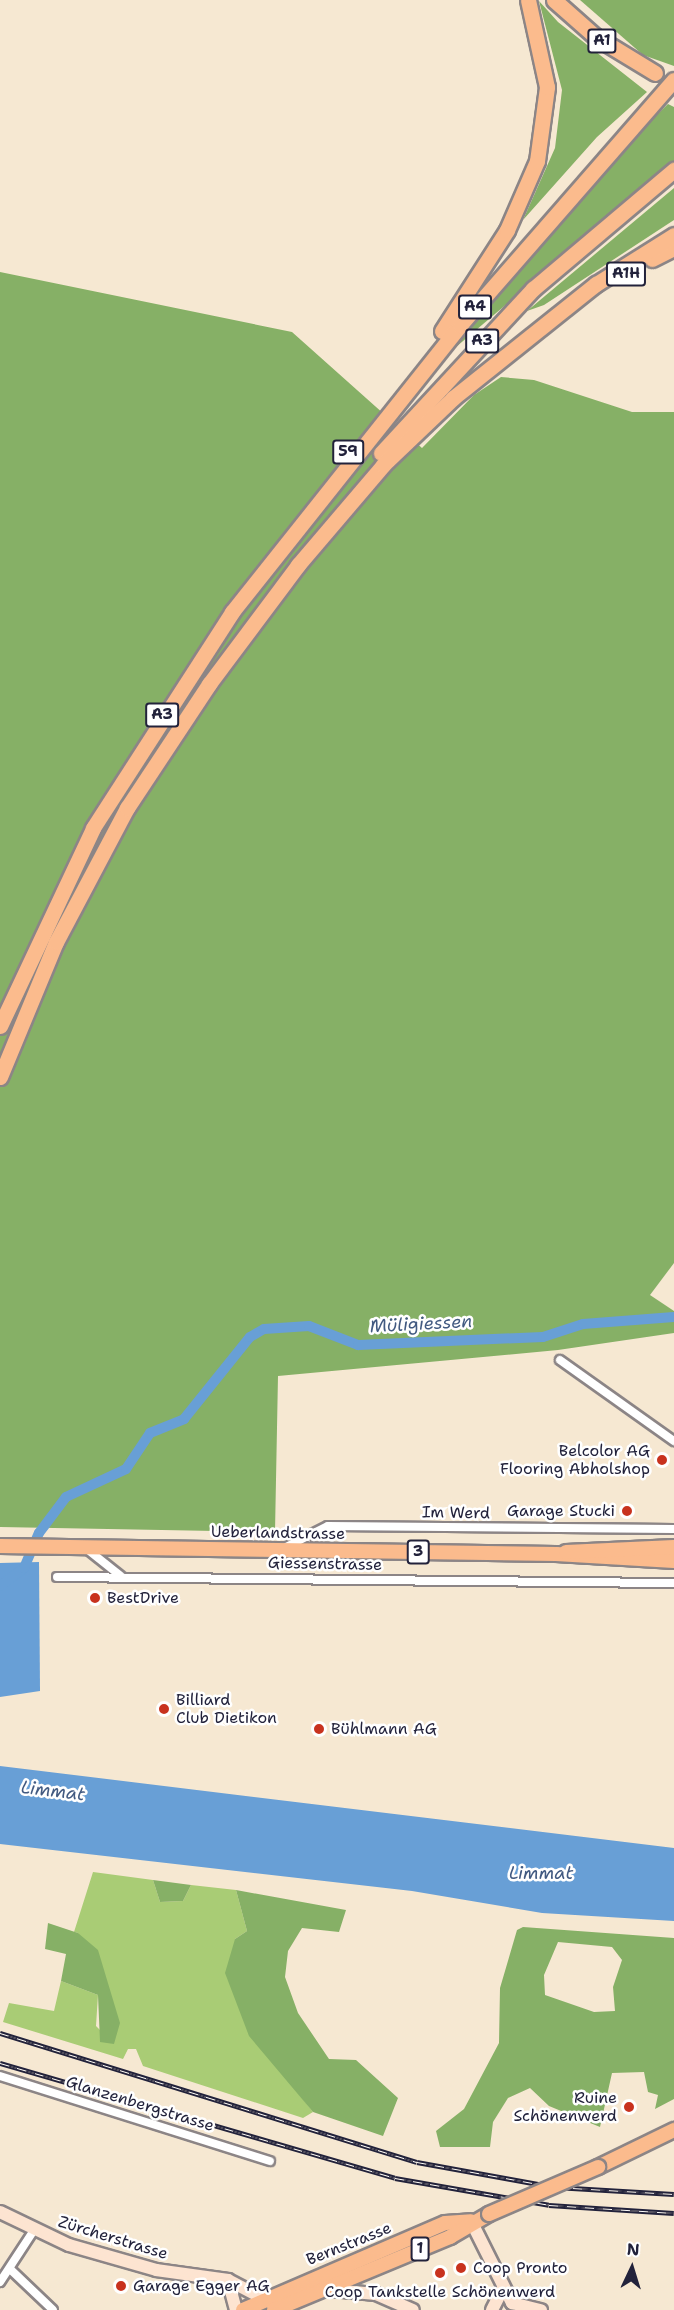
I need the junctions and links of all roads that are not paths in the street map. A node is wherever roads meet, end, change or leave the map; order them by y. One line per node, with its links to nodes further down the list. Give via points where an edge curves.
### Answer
1 (528, 0): 9 (highway, A3, via 547,87 537,161 490,260)
2 (554, 0): 3 (highway, A1, via 596,37)
3 (655, 73)
4 (674, 81): 10 (highway, A4, via 510,264)
5 (674, 170): 11 (highway, A3, via 533,289 363,474 203,681 133,788)
6 (674, 235): 8 (highway)
7 (674, 248): 8 (highway, A1H)
8 (578, 300): 11 (highway, via 475,379 361,489 251,626)
9 (404, 380): 10 (highway, 59, via 292,523)
10 (286, 541): 12 (highway, A3, via 203,654 113,793 50,912)
11 (128, 808): 13 (highway, A3, via 56,942)
12 (0, 1026)
13 (0, 1077)
14 (560, 1360): 15 (street)
15 (674, 1441)
16 (674, 1529): 20 (street, Im Werd, via 328,1526)
17 (6, 1546): 19 (main road, Ueberlandstrasse / 3)
18 (674, 1547): 21 (main road, Ueberlandstrasse / 3, via 590,1547)
19 (84, 1548): 20 (main road, Ueberlandstrasse / 3); 23 (street)
20 (281, 1550): 21 (main road, Ueberlandstrasse / 3)
21 (556, 1554): 22 (main road, Ueberlandstrasse / 3)
22 (674, 1561)
23 (120, 1576): 24 (street, Giessenstrasse); 25 (street, Giessenstrasse)
24 (57, 1577)
25 (674, 1583)
26 (0, 2076): 28 (street, Glanzenbergstrasse)
27 (674, 2130): 30 (main road, Bernstrasse / 1, bridge)
28 (270, 2160)
29 (0, 2212): 31 (main road, Zürcherstrasse)
30 (471, 2221): 32 (main road, Bernstrasse / 1, via 445,2223); 34 (main road, Bernstrasse / 1, via 450,2237); 37 (main road)
31 (34, 2230): 33 (street); 35 (main road, Zürcherstrasse, via 156,2270)
32 (369, 2253): 34 (main road); 40 (main road, Bernstrasse / 1)
33 (10, 2269): 36 (street); 42 (street)
34 (365, 2271): 38 (main road, Bernstrasse / 1); 39 (main road)
35 (228, 2280): 40 (main road, Zürcherstrasse); 43 (main road)
36 (0, 2282)
37 (503, 2288): 41 (main road); 46 (main road)
38 (318, 2292): 39 (main road, via 342,2288); 40 (main road, Bernstrasse / 1)
39 (376, 2294): 45 (main road)
40 (275, 2305): 44 (main road, Bernstrasse / 1)
41 (510, 2307): 47 (main road)
42 (53, 2310)
43 (236, 2310)
44 (243, 2310)
45 (413, 2310)
46 (492, 2310)
47 (541, 2310)

